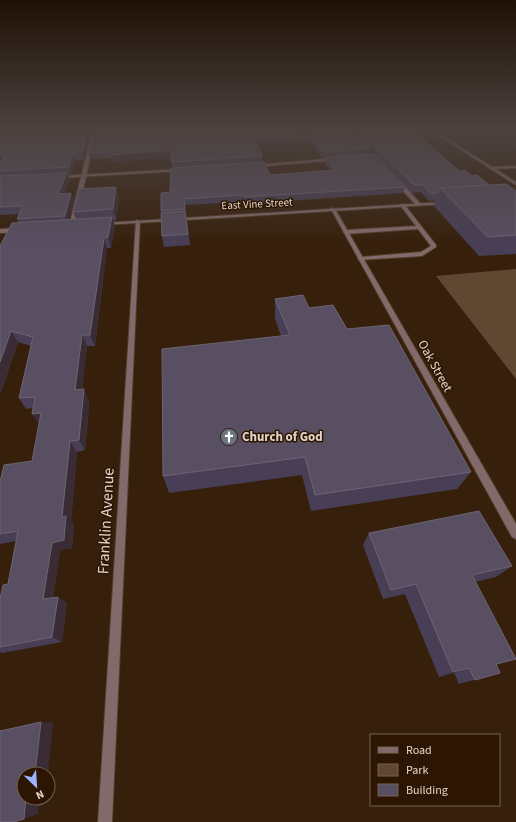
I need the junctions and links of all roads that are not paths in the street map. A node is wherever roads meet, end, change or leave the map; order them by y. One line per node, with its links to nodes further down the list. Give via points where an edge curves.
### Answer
1 (85, 170): 4 (street)
2 (182, 170): 4 (street)
3 (495, 170): 7 (street)
4 (84, 176): 5 (street); 14 (street)
5 (53, 177)
6 (393, 178): 9 (street)
7 (516, 184)
8 (448, 202): 9 (street, East Vine Street)
9 (418, 204): 10 (street, East Vine Street)
10 (402, 205): 11 (street, East Vine Street); 17 (street)
11 (334, 209): 12 (street, East Vine Street); 20 (street, Oak Street)
12 (138, 221): 13 (street, East Vine Street); 23 (street, Franklin Avenue)
13 (94, 224)
14 (72, 226): 15 (street); 16 (street)
15 (80, 226)
16 (65, 227)
17 (419, 227): 20 (street); 21 (street, via 434,246 422,254)
18 (22, 229): 19 (street)
19 (0, 231)
20 (346, 232): 21 (street, Oak Street)
21 (361, 259): 22 (street, Oak Street)
22 (516, 534)
23 (105, 822)

